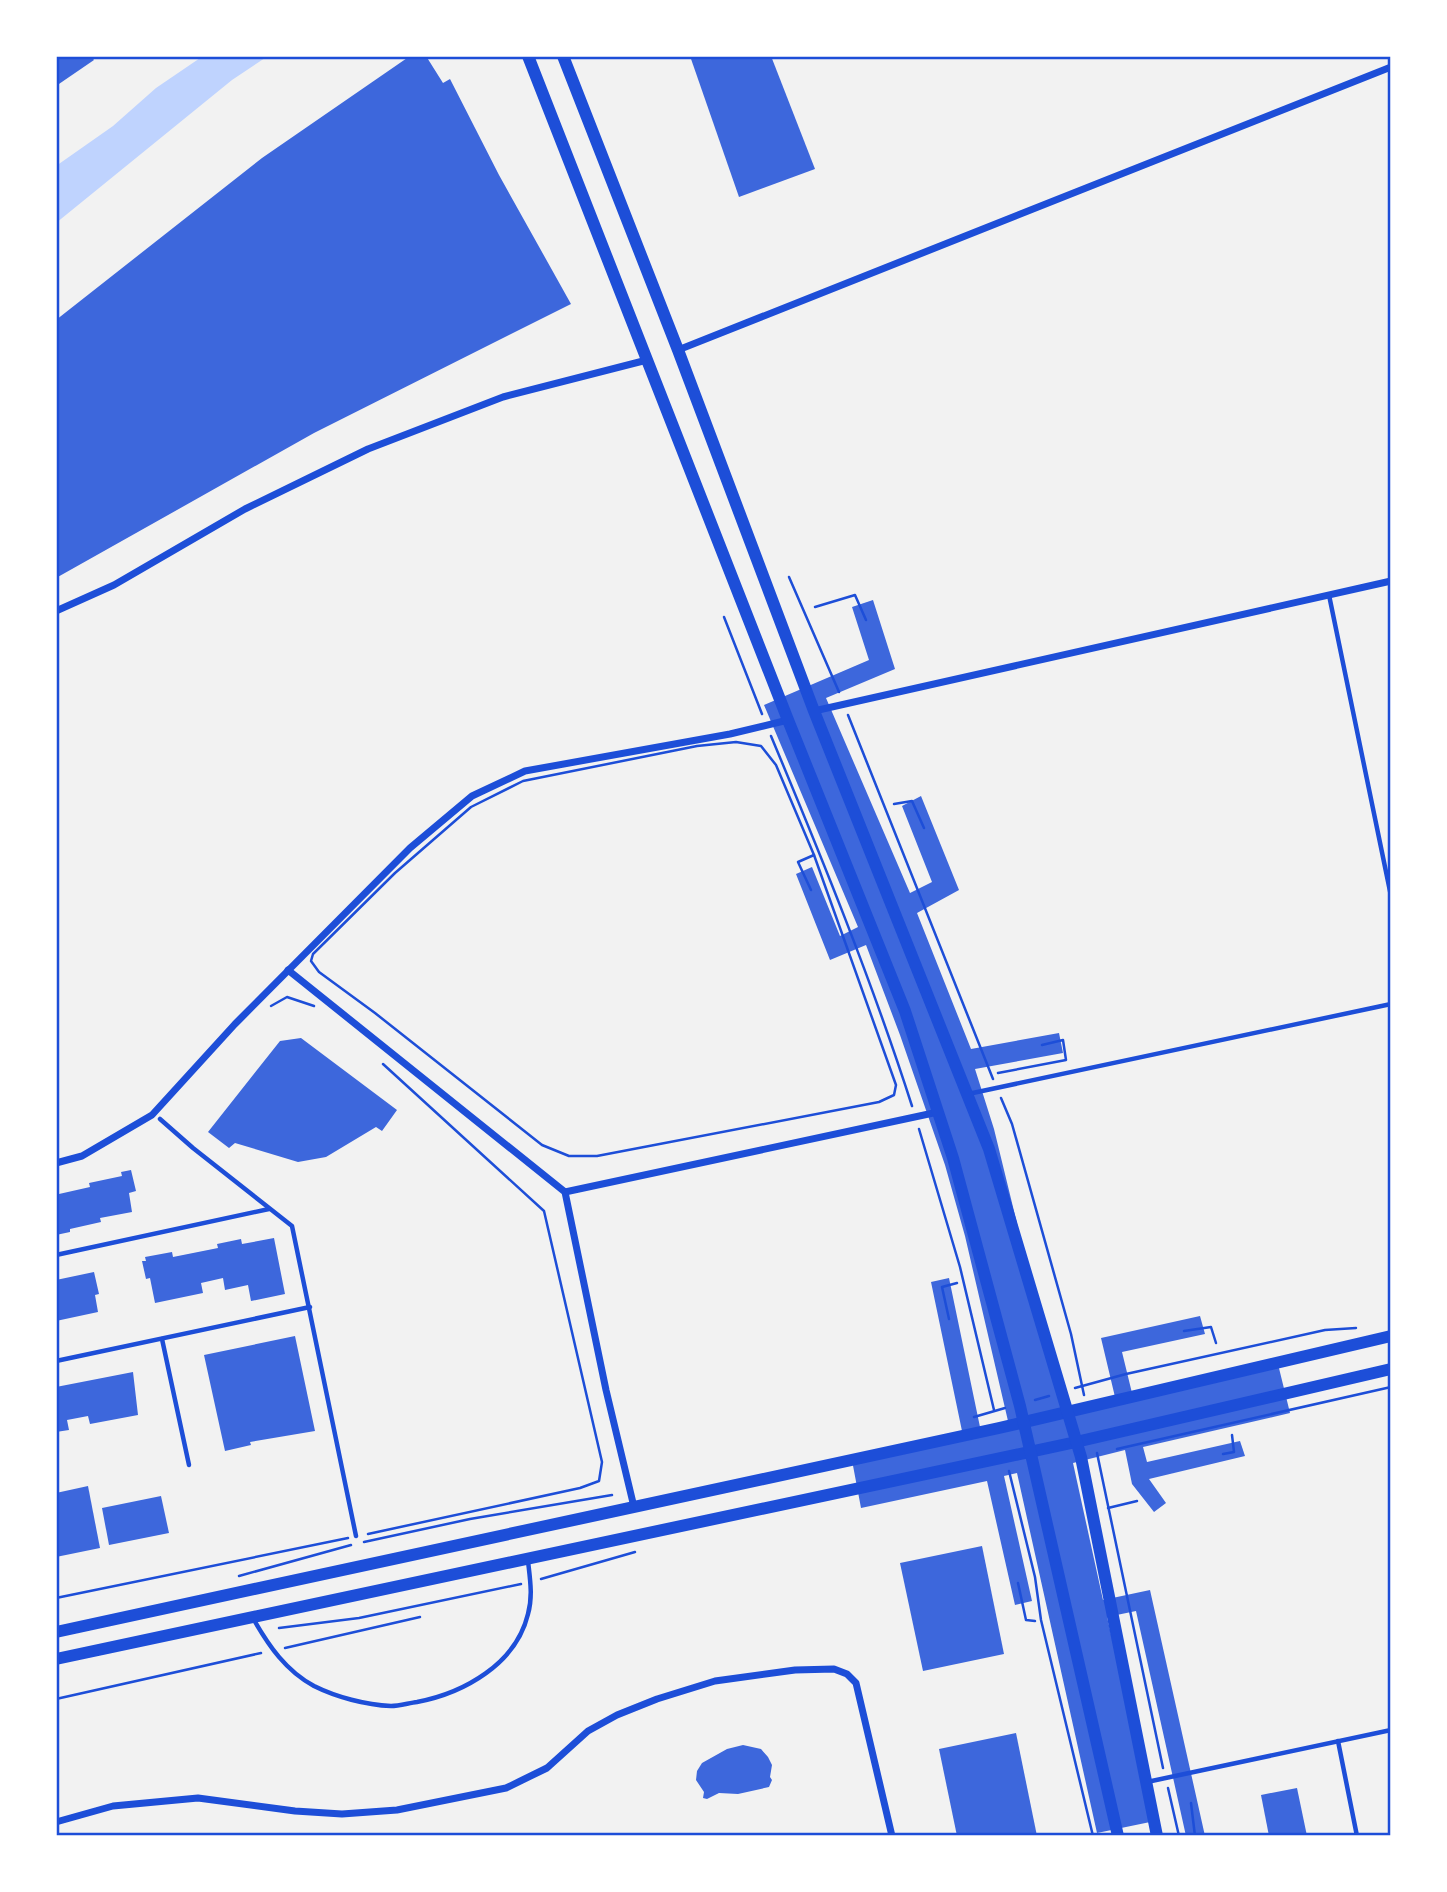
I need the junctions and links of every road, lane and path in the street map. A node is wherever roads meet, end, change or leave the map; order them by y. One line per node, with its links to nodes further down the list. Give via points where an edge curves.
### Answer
1 (528, 56): 5 (main road)
2 (563, 56): 4 (main road)
3 (1391, 67): 4 (street)
4 (678, 350): 14 (main road)
5 (647, 360): 10 (street, via 503,397 368,449 245,509 114,585); 15 (main road)
6 (789, 576): 13 (path)
7 (1391, 581): 8 (street)
8 (1329, 595): 13 (street); 21 (lane)
9 (816, 607): 12 (path, via 855,595)
10 (56, 611)
11 (724, 617): 16 (path)
12 (866, 620)
13 (844, 704): 14 (street); 47 (path, via 1012,1124)
14 (814, 711): 29 (main road)
15 (788, 720): 16 (street); 30 (main road, via 905,1011)
16 (766, 725): 22 (street, via 526,771 472,796 411,848); 31 (path, via 887,1029)
17 (894, 804): 18 (path, via 912,801)
18 (924, 828)
19 (814, 855): 19 (path, via 896,1085 894,1095 879,1102 597,1156 569,1156 542,1145 318,972 311,961 395,873 471,807 523,781 697,747 736,742 761,746 776,765); 20 (path, via 798,862)
20 (811, 890)
21 (1391, 896)
22 (288, 970): 33 (street, via 152,1115 82,1156); 34 (street)
23 (1391, 1004): 29 (lane)
24 (317, 1007): 25 (path, via 287,997)
25 (266, 1009)
26 (1042, 1045): 28 (path, via 1063,1040 1066,1060)
27 (382, 1063): 72 (path, via 544,1211 602,1462 599,1481 580,1488)
28 (998, 1073)
29 (968, 1094): 49 (main road)
30 (938, 1112): 31 (street); 50 (main road)
31 (916, 1116): 34 (street); 52 (path)
32 (160, 1119): 35 (lane)
33 (56, 1163)
34 (565, 1192): 68 (street)
35 (270, 1209): 36 (lane); 38 (lane, via 292,1226)
36 (56, 1255)
37 (957, 1283): 39 (path, via 942,1287)
38 (310, 1307): 43 (lane); 72 (lane)
39 (949, 1319)
40 (1361, 1328): 47 (path, via 1325,1330)
41 (1184, 1331): 44 (path, via 1211,1327)
42 (1391, 1336): 51 (main road)
43 (162, 1339): 45 (lane); 65 (lane)
44 (1216, 1343)
45 (56, 1361)
46 (1391, 1369): 58 (main road)
47 (1082, 1386): 49 (path); 51 (path)
48 (1391, 1387): 61 (path)
49 (1063, 1392): 50 (path); 53 (main road)
50 (1020, 1404): 52 (path); 55 (main road)
51 (1087, 1407): 53 (main road)
52 (995, 1411): 54 (path); 56 (path)
53 (1069, 1411): 55 (main road); 59 (main road)
54 (964, 1420)
55 (1024, 1422): 56 (main road); 60 (main road)
56 (999, 1428): 70 (main road)
57 (1232, 1435): 62 (path, via 1234,1452)
58 (1093, 1438): 59 (main road); 61 (path)
59 (1076, 1442): 60 (main road); 64 (main road)
60 (1031, 1451): 63 (main road); 95 (main road)
61 (1097, 1453): 64 (path); 71 (path)
62 (1223, 1454)
63 (1006, 1456): 66 (path); 74 (main road)
64 (1081, 1457): 90 (main road)
65 (189, 1465)
66 (1010, 1471): 67 (path); 94 (path)
67 (999, 1474)
68 (630, 1492): 70 (street); 75 (path, via 457,1521 326,1550)
69 (1138, 1502): 71 (path)
70 (634, 1507): 83 (main road)
71 (1108, 1508): 89 (path)
72 (356, 1536): 78 (path)
73 (637, 1552): 76 (path)
74 (527, 1558): 76 (lane); 79 (main road)
75 (236, 1577)
76 (531, 1582): 82 (path, via 359,1618); 84 (lane, via 528,1616 514,1647 483,1677 437,1698 393,1706 346,1698 312,1685)
77 (1018, 1583): 81 (path, via 1026,1620)
78 (56, 1598)
79 (251, 1616): 82 (lane); 85 (main road)
80 (420, 1617): 84 (path)
81 (1035, 1621)
82 (260, 1630): 84 (lane)
83 (56, 1632)
84 (274, 1651): 86 (path)
85 (56, 1659)
86 (56, 1699)
87 (1391, 1730): 88 (lane)
88 (1338, 1741): 89 (lane); 99 (lane)
89 (1166, 1778): 90 (lane); 97 (path)
90 (1146, 1783): 96 (main road)
91 (1191, 1803): 98 (path)
92 (56, 1822): 93 (street, via 113,1806 198,1798 330,1813 397,1810 506,1788 547,1769 588,1731 657,1699 742,1676 834,1669 856,1683)
93 (892, 1836)
94 (1093, 1836)
95 (1118, 1836)
96 (1157, 1836)
97 (1179, 1836)
98 (1195, 1836)
99 (1357, 1836)

